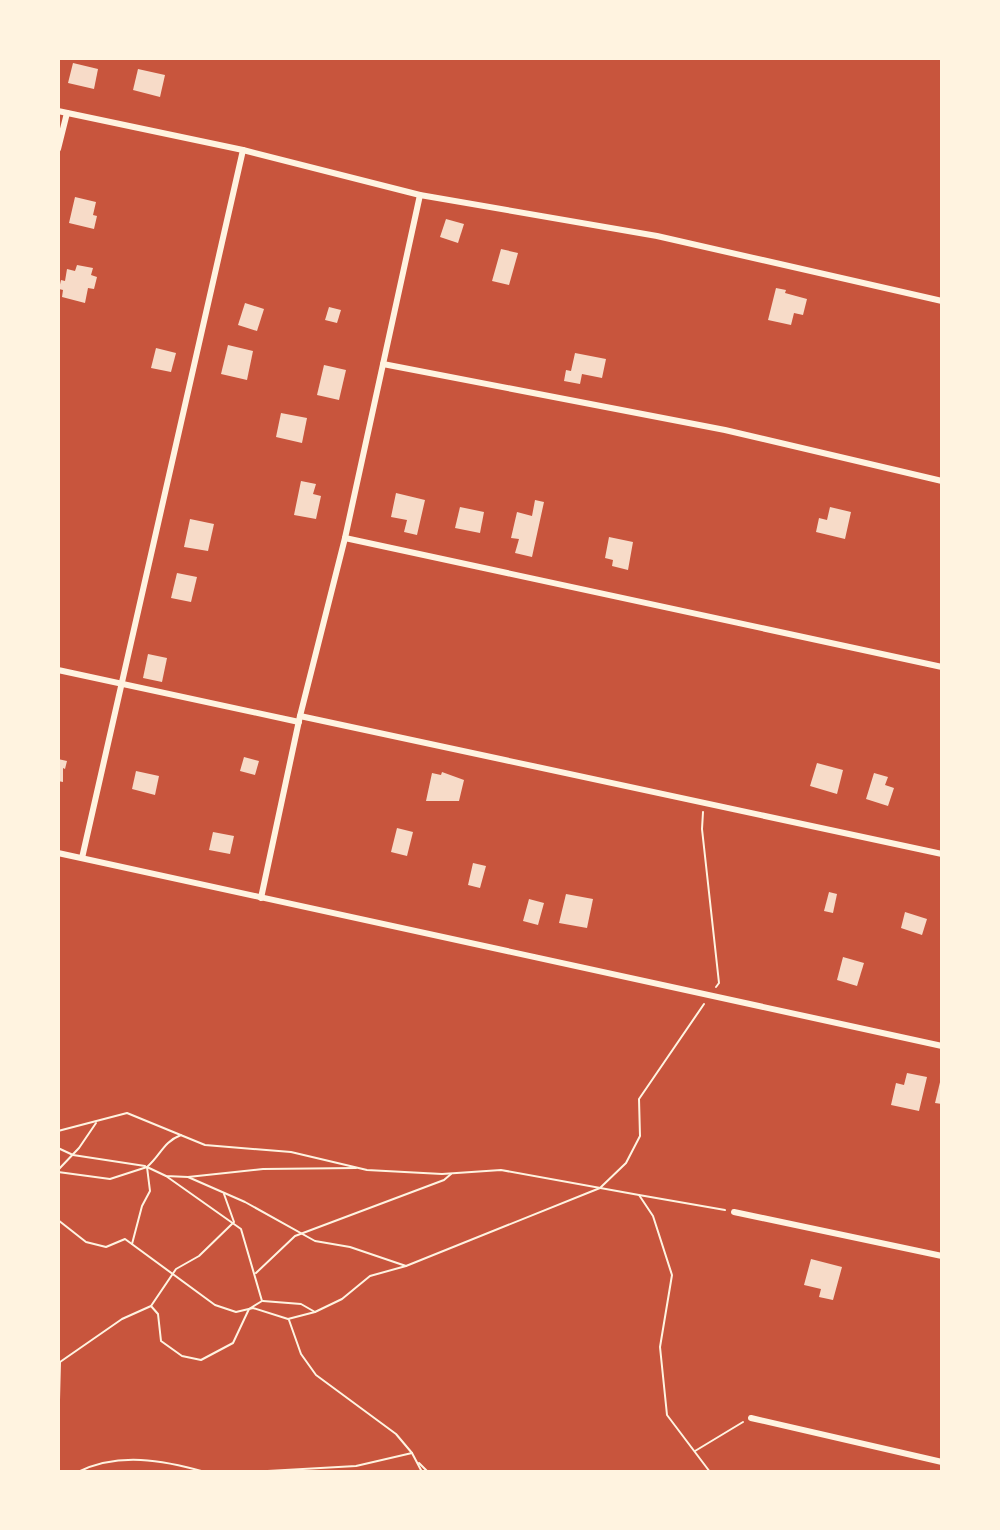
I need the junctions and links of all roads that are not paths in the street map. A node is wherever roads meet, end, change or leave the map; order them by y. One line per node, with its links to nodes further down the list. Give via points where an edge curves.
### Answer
1 (58, 111): 2 (street)
2 (67, 113): 3 (street); 4 (street)
3 (58, 149)
4 (243, 150): 5 (street); 12 (street)
5 (420, 195): 6 (street, via 657,236); 7 (street)
6 (942, 301)
7 (383, 364): 8 (street, via 725,430); 9 (street)
8 (942, 481)
9 (345, 538): 10 (street); 13 (street)
10 (942, 667)
11 (58, 670): 12 (street)
12 (122, 684): 13 (street); 16 (street)
13 (299, 719): 15 (street); 17 (street)
14 (58, 853): 16 (street)
15 (942, 854)
16 (82, 858): 17 (street)
17 (261, 898): 18 (street)
18 (942, 1046)
19 (734, 1212): 20 (street)
20 (942, 1256)
21 (751, 1418): 22 (street)
22 (942, 1462)

